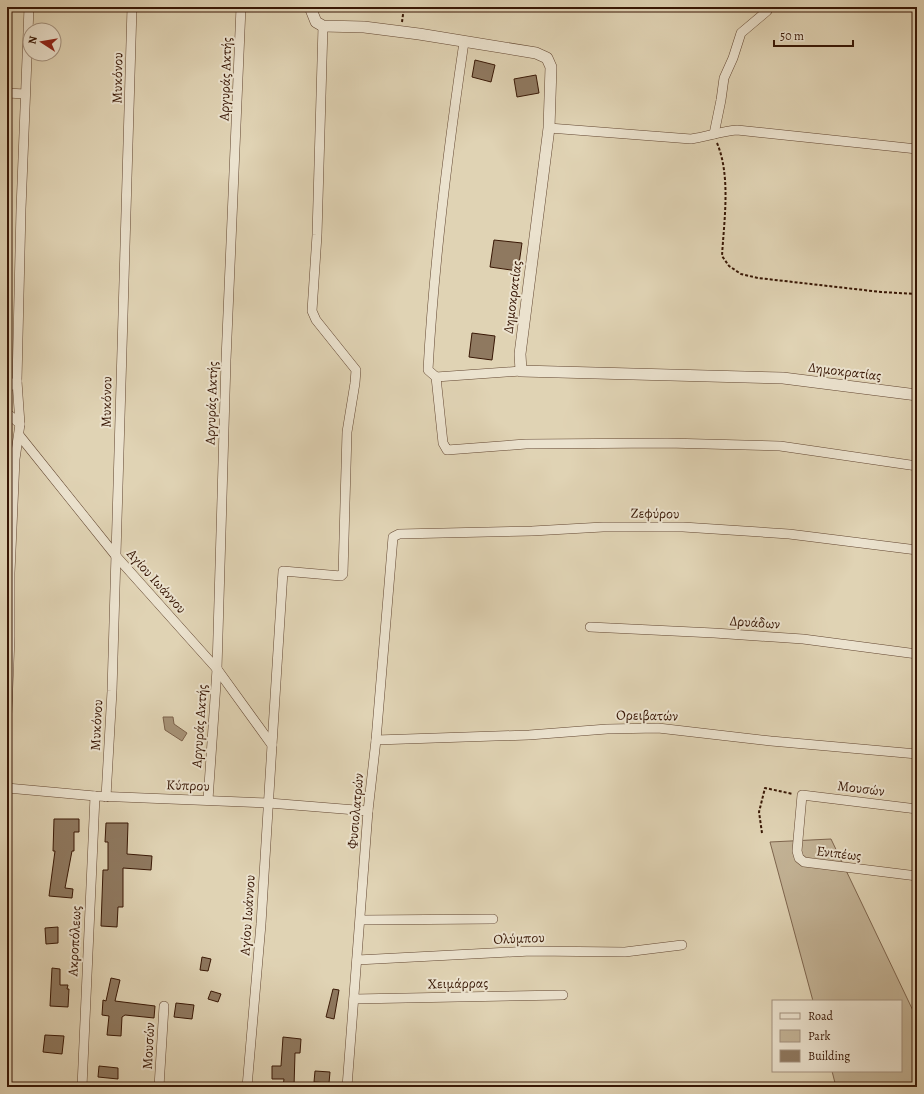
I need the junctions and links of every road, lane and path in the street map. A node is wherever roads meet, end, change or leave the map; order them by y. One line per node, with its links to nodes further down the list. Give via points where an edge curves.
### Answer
1 (29, 7): 11 (street)
2 (132, 7): 27 (street, Μυκόνου)
3 (241, 7): 31 (street, Αργυράς Ακτής, via 226,360)
4 (310, 7): 7 (street, via 316,22)
5 (404, 7): 8 (path)
6 (767, 11): 13 (street, via 741,32 734,58 724,78)
7 (323, 26): 8 (street, Δημοκρατίας, via 364,27); 34 (street, Αγίου Ιωάννου, via 317,235 312,311 316,320 356,370 347,432 342,574 341,576 283,571)
8 (400, 32): 9 (street, Δημοκρατίας)
9 (464, 42): 12 (street, Δημοκρατίας, via 529,52 547,58 551,67); 17 (street, via 430,326 428,370)
10 (7, 93): 11 (street)
11 (25, 94): 18 (street)
12 (549, 128): 13 (street, via 691,139); 16 (street, Δημοκρατίας, via 520,354)
13 (714, 134): 14 (street, via 737,130); 15 (path, via 724,166 722,256 729,266 741,274 790,283)
14 (917, 149)
15 (917, 294)
16 (521, 371): 17 (street); 20 (street, Δημοκρατίας, via 783,378)
17 (436, 377): 24 (street, via 443,443 447,450 526,444 780,446)
18 (17, 381): 19 (street); 22 (street)
19 (7, 388)
20 (917, 395)
21 (7, 413): 22 (street)
22 (20, 424): 23 (street)
23 (19, 435): 27 (street, Αγίου Ιωάννου); 29 (street, via 15,459)
24 (917, 466)
25 (393, 537): 26 (street, Ζεφύρου, via 398,534 683,527 789,534); 33 (street, Φυσιολατρών)
26 (917, 550)
27 (116, 556): 31 (street, Αγίου Ιωάννου); 39 (street, Μυκόνου)
28 (590, 627): 30 (street, Δρυάδων, via 714,632)
29 (9, 637): 32 (street)
30 (917, 654)
31 (217, 669): 34 (street, Αγίου Ιωάννου); 40 (street, Αργυράς Ακτής)
32 (7, 714)
33 (376, 740): 35 (street, Ορειβατών, via 658,728); 43 (street, Φυσιολατρών)
34 (272, 745): 41 (street, Αγίου Ιωάννου)
35 (917, 754)
36 (7, 788): 38 (street, Κύπρου)
37 (802, 795): 42 (street, Μουσών); 44 (path, via 765,788 759,812); 45 (street, Ενιπέως, via 797,851 801,860)
38 (95, 796): 39 (street, Κύπρου); 53 (street, Ακροπόλεως)
39 (106, 797): 40 (street, Κύπρου)
40 (208, 800): 41 (street, Κύπρου)
41 (269, 803): 43 (street, Κύπρου); 55 (street, Αγίου Ιωάννου)
42 (917, 809)
43 (368, 811): 47 (street, Φυσιολατρών)
44 (762, 834)
45 (917, 876)
46 (492, 919): 47 (street)
47 (361, 920): 49 (street, Φυσιολατρών)
48 (682, 946): 49 (street, Ολύμπου, via 625,952 531,951)
49 (357, 960): 51 (street, Φυσιολατρών)
50 (563, 995): 51 (street, Χειμάρρας)
51 (354, 999): 56 (street, Φυσιολατρών)
52 (164, 1006): 54 (street, Μουσών)
53 (82, 1087)
54 (159, 1087)
55 (247, 1087)
56 (347, 1087)

